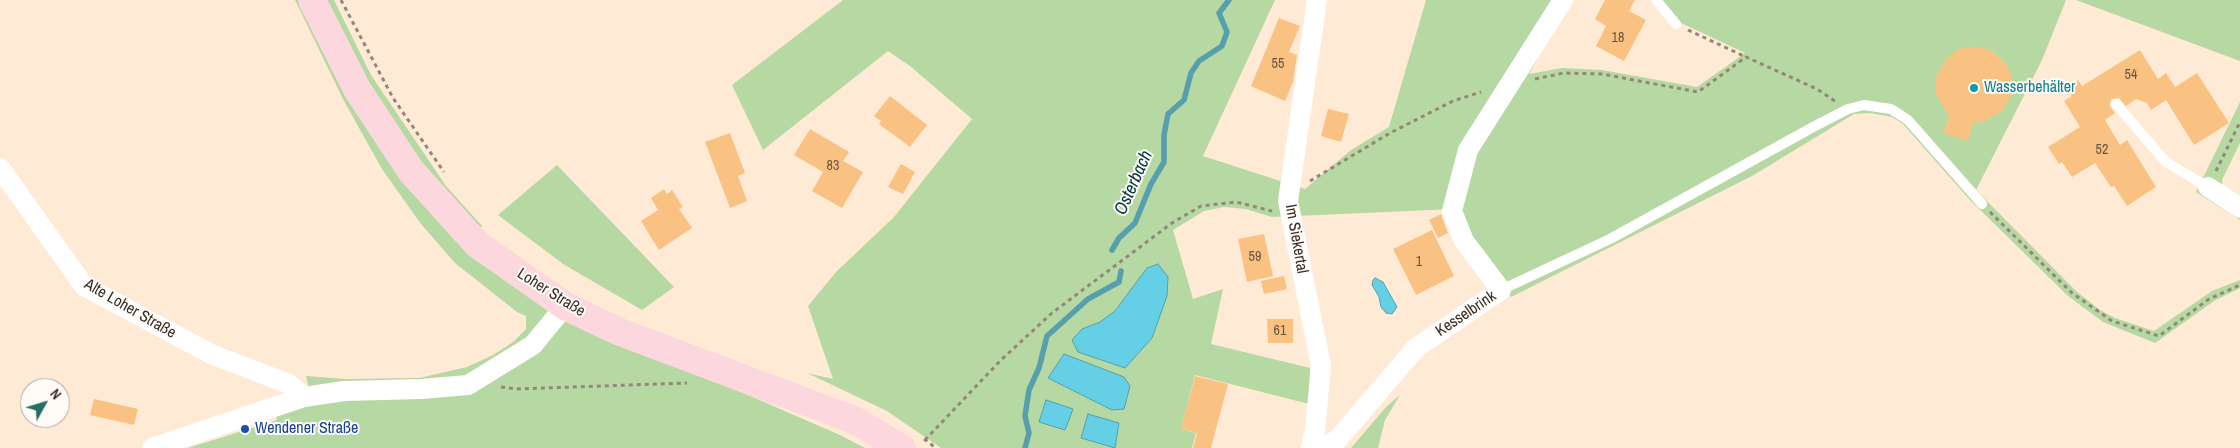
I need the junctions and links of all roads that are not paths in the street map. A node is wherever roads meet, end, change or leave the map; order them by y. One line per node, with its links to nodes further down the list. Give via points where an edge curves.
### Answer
1 (312, 0): 12 (street, Loher Straße, via 357,90 411,171 477,244)
2 (1317, 0): 16 (street, Im Siekertal, via 1288,201 1320,366)
3 (1563, 0): 11 (street, Kesselbrink, via 1468,150 1452,211 1464,241)
4 (1656, 0): 5 (lane)
5 (1676, 24)
6 (2116, 104): 8 (lane, via 2166,162)
7 (0, 168): 13 (street, Alte Loher Straße, via 84,286 211,354 289,384)
8 (2208, 188): 10 (street)
9 (1982, 204): 11 (lane, via 1908,120 1891,109 1864,105 1848,109 1747,162 1610,239)
10 (2240, 208)
11 (1501, 290): 17 (street, Kesselbrink, via 1416,348 1338,439)
12 (565, 306): 13 (street, via 533,345 468,385); 14 (street, Loher Straße, via 620,332)
13 (304, 397): 15 (street)
14 (916, 441)
15 (152, 448)
16 (1311, 448)
17 (1324, 448)

